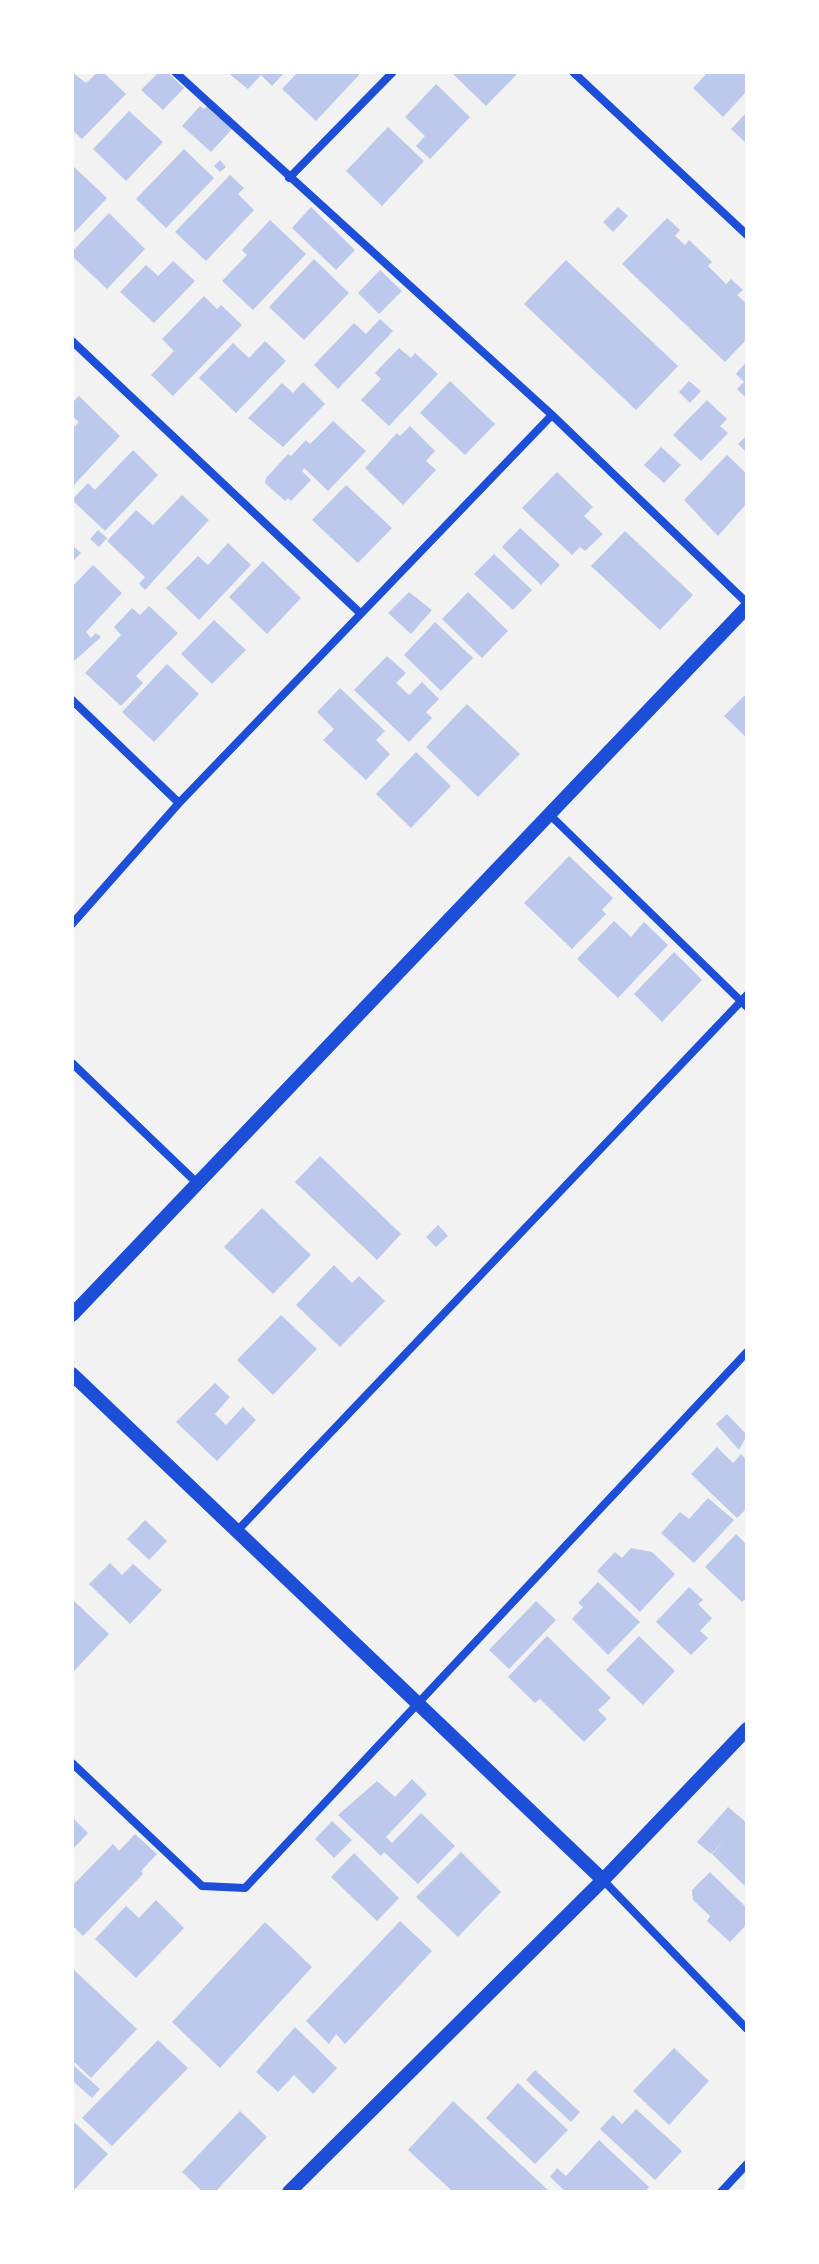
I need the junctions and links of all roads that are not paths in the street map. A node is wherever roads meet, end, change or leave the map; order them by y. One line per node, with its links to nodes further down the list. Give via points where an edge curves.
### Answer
1 (175, 72): 4 (street)
2 (393, 72): 4 (street)
3 (573, 72): 5 (street)
4 (289, 178): 7 (street)
5 (747, 235)
6 (72, 341): 9 (street)
7 (552, 415): 8 (street); 9 (street)
8 (747, 605): 12 (street)
9 (359, 612): 11 (street)
10 (72, 700): 11 (street)
11 (179, 803): 13 (street)
12 (549, 814): 14 (street); 16 (street)
13 (72, 924)
14 (745, 1001): 20 (street)
15 (72, 1063): 16 (street)
16 (197, 1183): 17 (street)
17 (72, 1315)
18 (747, 1352): 21 (street)
19 (72, 1374): 20 (street)
20 (236, 1532): 21 (street)
21 (416, 1703): 23 (street, via 245,1888 202,1886); 24 (street)
22 (747, 1729): 24 (street)
23 (72, 1763)
24 (603, 1880): 25 (street); 27 (street)
25 (747, 2029)
26 (747, 2164): 28 (street)
27 (289, 2192)
28 (721, 2192)

